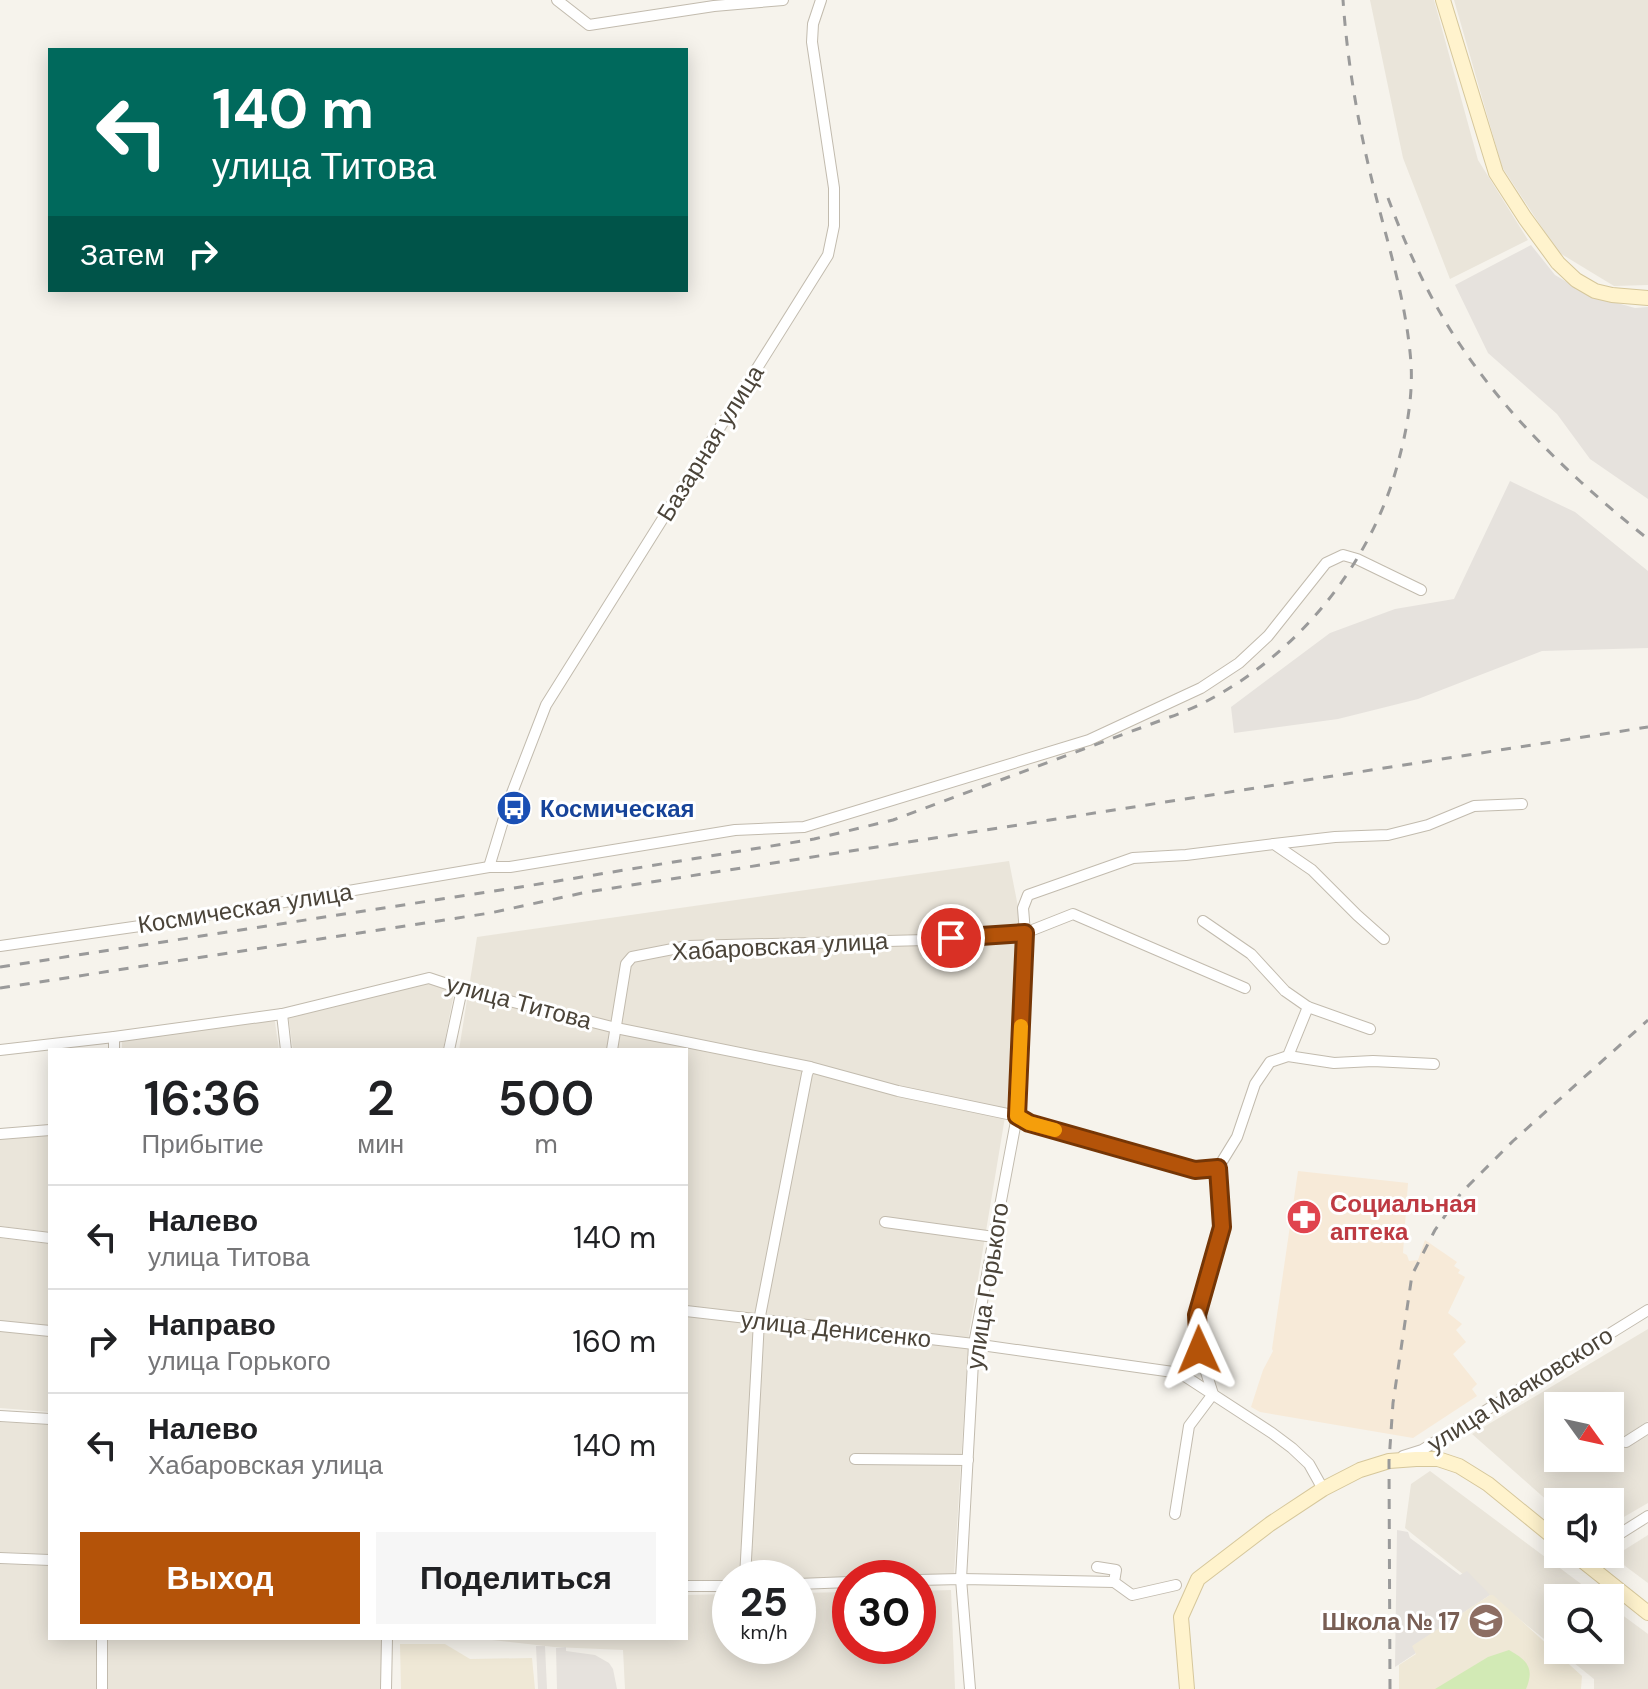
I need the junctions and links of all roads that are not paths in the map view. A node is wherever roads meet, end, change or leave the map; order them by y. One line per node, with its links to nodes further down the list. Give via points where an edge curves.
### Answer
1 (557, 0): 5 (street, via 589,25)
2 (783, 0): 5 (street)
3 (821, 0): 10 (street, Базарная улица, via 812,42 834,188 828,255 546,705)
4 (1443, 0): 6 (street, via 1496,173 1525,218 1576,280 1595,291)
5 (712, 3)
6 (1648, 298)
7 (1421, 590): 10 (street, Космическая улица, via 1343,555 1326,563 1268,636 1239,663 1201,688 1089,740 804,827 735,830)
8 (1522, 804): 9 (street, via 1474,806 1388,835)
9 (1274, 844): 12 (street, улица Горького, via 1133,858 1028,895); 13 (street, via 1312,870)
10 (489, 867): 14 (street, Космическая улица)
11 (1203, 921): 17 (street, via 1251,954)
12 (1025, 933): 15 (street, Хабаровская улица, via 1073,914); 19 (street, Хабаровская улица, via 688,946 632,957 626,964); 30 (street, улица Горького)
13 (1384, 939)
14 (0, 946)
15 (1245, 988)
16 (462, 989): 18 (street, улица Титова, via 429,978); 19 (street, улица Титова); 24 (street)
17 (1308, 1007): 20 (street); 27 (street)
18 (282, 1014): 21 (street, улица Титова); 23 (street)
19 (616, 1028): 25 (street); 29 (street, улица Титова)
20 (1370, 1029)
21 (114, 1037): 22 (street); 26 (street, улица Титова)
22 (114, 1048)
23 (286, 1048)
24 (449, 1048)
25 (612, 1048)
26 (0, 1050)
27 (1288, 1056): 28 (street, via 1334,1063); 33 (street, via 1270,1062 1255,1084 1237,1137)
28 (1434, 1064)
29 (810, 1067): 30 (street, улица Титова); 40 (street)
30 (1017, 1116): 33 (street, улица Титова, via 1195,1170); 36 (street, улица Горького)
31 (48, 1130): 32 (street)
32 (0, 1134)
33 (1218, 1168): 44 (street, via 1222,1227 1197,1315 1199,1350)
34 (885, 1222): 36 (street)
35 (0, 1232): 37 (street)
36 (994, 1237): 43 (street, улица Горького)
37 (48, 1238)
38 (1648, 1310): 51 (street, улица Маяковского, via 1422,1450)
39 (688, 1311): 40 (street, улица Денисенко)
40 (759, 1321): 43 (street, улица Денисенко); 59 (street)
41 (0, 1326): 42 (street)
42 (48, 1331)
43 (974, 1344): 44 (street, улица Денисенко, via 1180,1373); 50 (street, улица Горького)
44 (1213, 1394): 52 (street, улица Денисенко, via 1292,1448); 53 (street, via 1189,1426)
45 (0, 1416): 46 (street)
46 (48, 1419)
47 (1648, 1428): 48 (street)
48 (1626, 1442)
49 (855, 1459): 50 (street)
50 (968, 1460): 62 (street, улица Горького)
51 (1389, 1461): 52 (street); 55 (street, via 1438,1459 1459,1466)
52 (1323, 1489): 74 (street, via 1198,1579 1181,1617)
53 (1175, 1514)
54 (1648, 1516): 56 (street)
55 (1544, 1530)
56 (1624, 1531)
57 (0, 1558): 58 (street)
58 (48, 1560)
59 (746, 1560)
60 (1097, 1567): 64 (street, via 1116,1570)
61 (1596, 1568): 68 (street)
62 (961, 1579): 63 (street); 64 (street); 73 (street, улица Горького)
63 (936, 1580)
64 (1114, 1582): 65 (street, via 1132,1595)
65 (1176, 1585)
66 (688, 1586): 67 (street)
67 (712, 1586)
68 (1648, 1613)
69 (102, 1640): 71 (street)
70 (387, 1640): 72 (street)
71 (102, 1689)
72 (386, 1689)
73 (970, 1689)
74 (1187, 1689)

